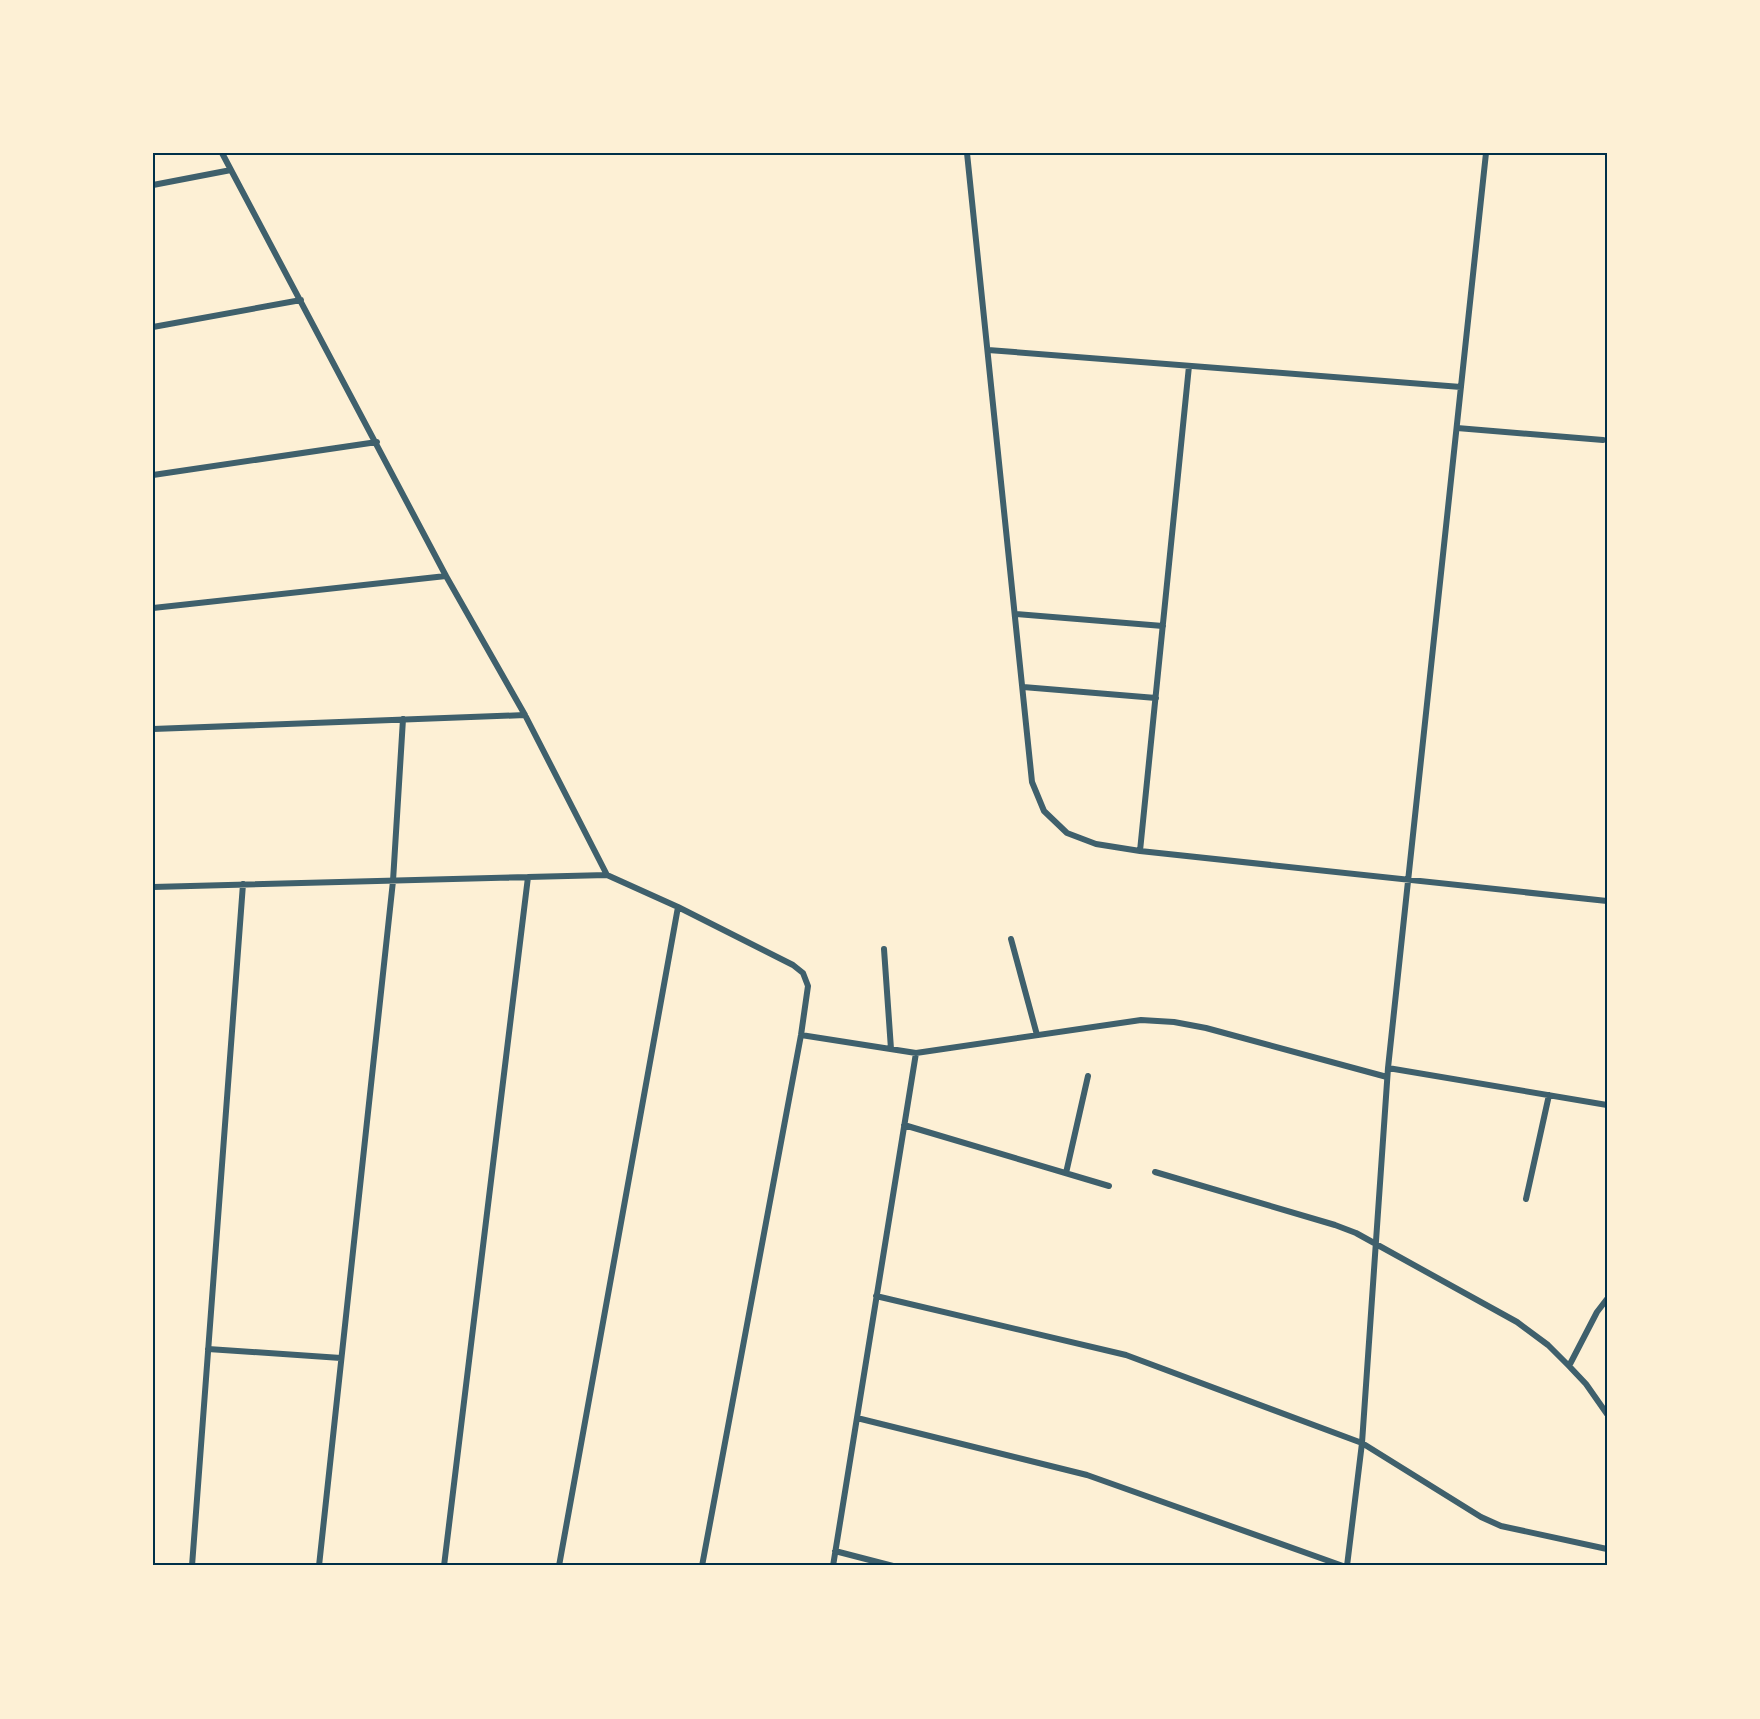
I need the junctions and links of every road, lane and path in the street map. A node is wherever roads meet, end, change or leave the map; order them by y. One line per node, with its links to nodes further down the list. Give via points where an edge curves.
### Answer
1 (222, 153): 4 (street)
2 (967, 153): 8 (street)
3 (1486, 153): 10 (street)
4 (231, 170): 5 (street); 6 (street)
5 (153, 185)
6 (301, 300): 7 (street); 13 (street)
7 (153, 327)
8 (988, 350): 9 (street); 17 (street)
9 (1189, 366): 10 (street); 18 (street)
10 (1461, 387): 11 (street)
11 (1457, 428): 12 (street); 27 (street)
12 (1603, 440)
13 (377, 442): 14 (street); 15 (street)
14 (153, 475)
15 (446, 576): 16 (street); 21 (street)
16 (153, 608)
17 (1015, 614): 18 (street); 19 (street)
18 (1163, 626): 20 (street)
19 (1023, 687): 20 (street); 24 (street, via 1032,782 1044,811 1067,833 1096,844)
20 (1156, 698): 24 (street)
21 (525, 715): 22 (street); 25 (street)
22 (403, 719): 23 (street); 28 (street)
23 (153, 729)
24 (1140, 851): 27 (street)
25 (607, 875): 26 (street); 32 (street)
26 (528, 877): 28 (street); 62 (street)
27 (1409, 879): 31 (street); 39 (street)
28 (393, 881): 29 (street); 53 (street)
29 (243, 884): 30 (street); 52 (street)
30 (153, 887)
31 (1607, 901)
32 (678, 907): 35 (street, via 793,965 803,974 808,986); 63 (street)
33 (1011, 939): 36 (street)
34 (884, 949): 37 (street)
35 (801, 1035): 37 (street); 64 (street)
36 (1037, 1035): 38 (street); 41 (street, via 1141,1020 1174,1022)
37 (891, 1049): 38 (street)
38 (916, 1053): 44 (street)
39 (1388, 1068): 41 (street); 42 (street)
40 (1088, 1076): 46 (street)
41 (1387, 1077): 49 (street)
42 (1549, 1095): 43 (street); 48 (street)
43 (1607, 1105)
44 (904, 1125): 46 (street); 50 (street)
45 (1155, 1172): 49 (street, via 1335,1225)
46 (1066, 1173): 47 (street)
47 (1110, 1186)
48 (1526, 1199)
49 (1376, 1244): 54 (street, via 1517,1322); 57 (street)
50 (876, 1296): 56 (street); 57 (street, via 1126,1355)
51 (1607, 1299): 54 (street)
52 (208, 1349): 53 (street); 60 (street)
53 (341, 1358): 61 (street)
54 (1569, 1366): 55 (street)
55 (1607, 1414)
56 (857, 1418): 59 (street); 67 (street, via 1087,1476)
57 (1362, 1443): 58 (street, via 1491,1522); 67 (street)
58 (1607, 1549)
59 (835, 1551): 65 (street); 66 (street)
60 (192, 1566)
61 (319, 1566)
62 (444, 1566)
63 (559, 1566)
64 (702, 1566)
65 (832, 1566)
66 (893, 1566)
67 (1345, 1566)

